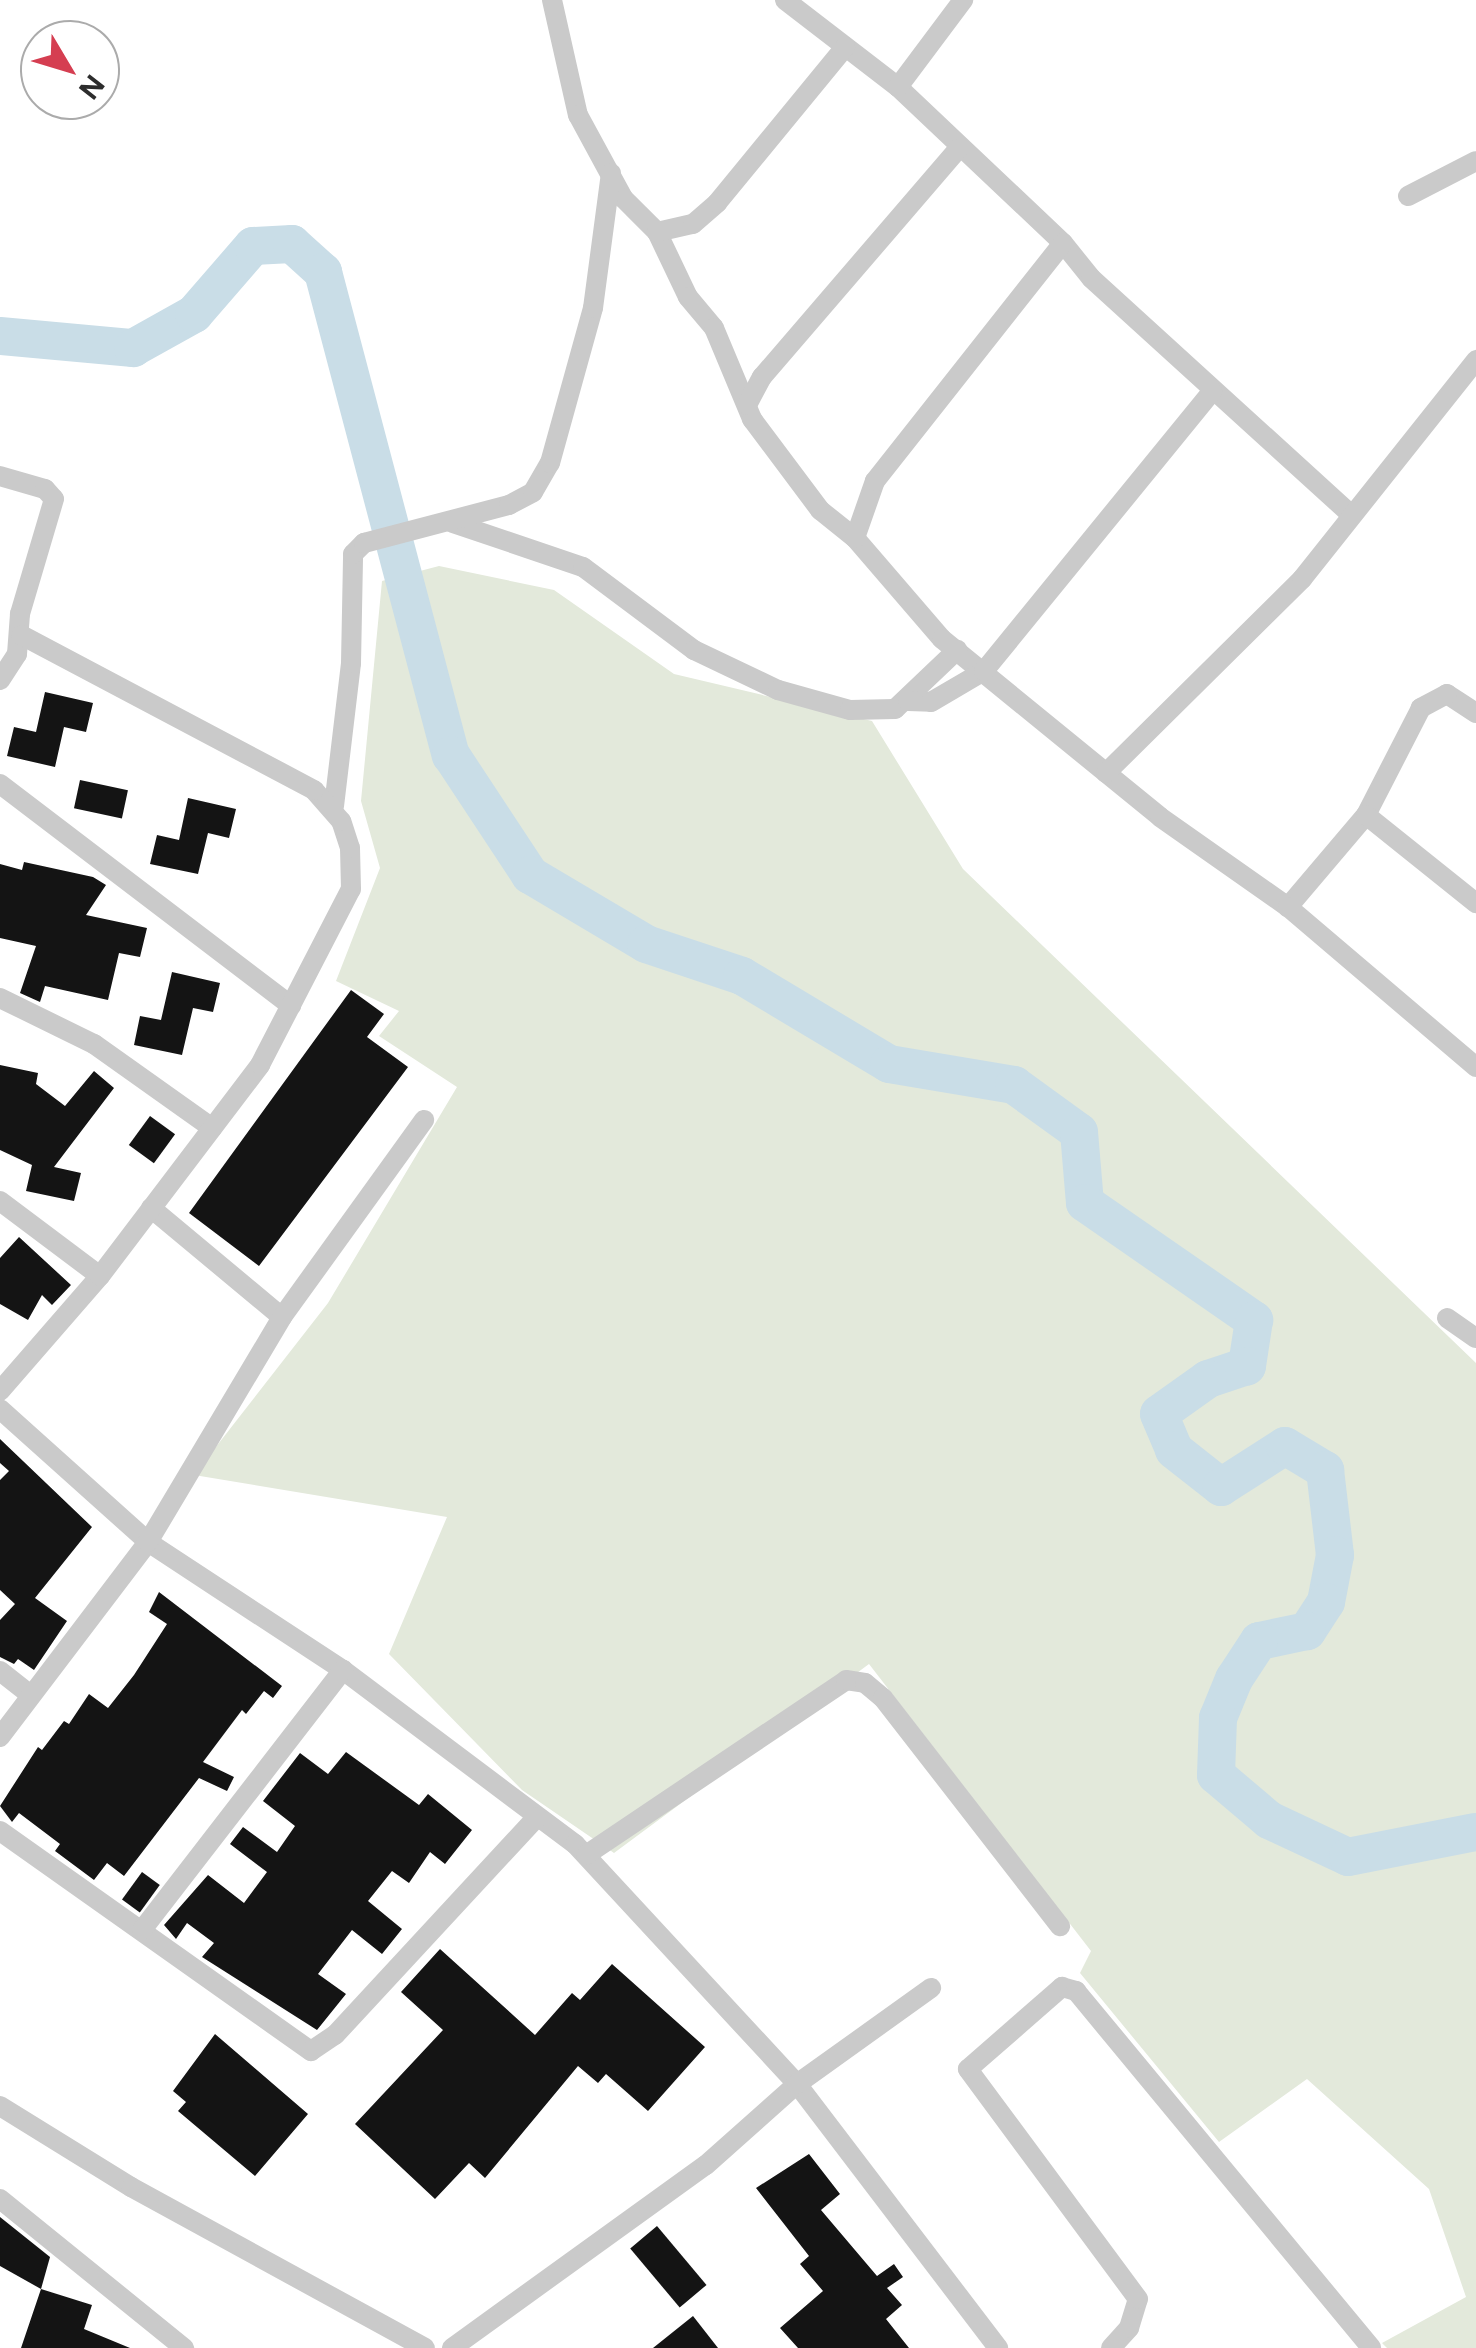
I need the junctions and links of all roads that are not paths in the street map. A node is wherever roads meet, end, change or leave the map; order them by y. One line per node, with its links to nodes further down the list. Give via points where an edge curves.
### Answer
1 (552, 0): 8 (street, via 578,115)
2 (784, 0): 4 (street)
3 (962, 0): 5 (street)
4 (845, 47): 5 (street); 10 (street, via 717,204 693,224)
5 (898, 86): 6 (street)
6 (958, 149): 11 (street); 14 (street, via 776,360)
7 (1476, 160): 9 (street)
8 (611, 171): 10 (street, via 622,198); 17 (street, via 593,308 550,463 533,492)
9 (1408, 196)
10 (658, 232): 14 (street, via 688,296 714,328)
11 (1063, 244): 13 (street, via 1074,262); 18 (street, via 874,480)
12 (1476, 360): 16 (street)
13 (1212, 391): 16 (street); 21 (street)
14 (748, 404): 18 (street, via 820,510)
15 (0, 476): 19 (street, via 54,499 20,614)
16 (1349, 513): 25 (street, via 1302,578)
17 (452, 522): 23 (street, via 583,566 694,650 738,674 850,710 873,713); 27 (street, via 364,543 348,572 352,664)
18 (855, 538): 20 (street, via 906,606)
19 (21, 635): 22 (street); 27 (street)
20 (957, 650): 21 (street); 23 (street)
21 (984, 671): 23 (street, via 943,697); 25 (street)
22 (0, 680)
23 (908, 701)
24 (1476, 714): 28 (street, via 1447,694 1421,708)
25 (1106, 773): 30 (street)
26 (0, 784): 32 (street)
27 (334, 806): 32 (street, via 350,848 350,889)
28 (1366, 815): 29 (street); 30 (street)
29 (1476, 903)
30 (1288, 907): 33 (street)
31 (0, 998): 35 (street, via 94,1044)
32 (291, 1006): 35 (street, via 260,1064)
33 (1476, 1066)
34 (424, 1120): 39 (street)
35 (212, 1128): 37 (street)
36 (0, 1201): 38 (street)
37 (150, 1208): 38 (street); 39 (street)
38 (100, 1276): 42 (street)
39 (282, 1316): 44 (street)
40 (1447, 1318): 41 (street)
41 (1476, 1338)
42 (0, 1391)
43 (0, 1409): 44 (street)
44 (148, 1542): 46 (street); 47 (street)
45 (0, 1670): 47 (street)
46 (343, 1670): 49 (street); 53 (street)
47 (31, 1695): 48 (street)
48 (0, 1738)
49 (537, 1818): 51 (street); 53 (street, via 335,2035 311,2051)
50 (0, 1831): 53 (street)
51 (586, 1855): 52 (street, via 846,1680 865,1683 883,1698); 55 (street)
52 (1060, 1926)
53 (142, 1930)
54 (931, 1988): 55 (street)
55 (797, 2084): 60 (street, via 706,2165); 61 (street)
56 (0, 2106): 59 (street, via 131,2187)
57 (0, 2199): 58 (street)
58 (184, 2348)
59 (425, 2348)
60 (452, 2348)
61 (998, 2348)
62 (1110, 2348): 63 (street, via 1130,2328 1138,2299 968,2069 1062,1987 1076,1991)
63 (1372, 2348)

